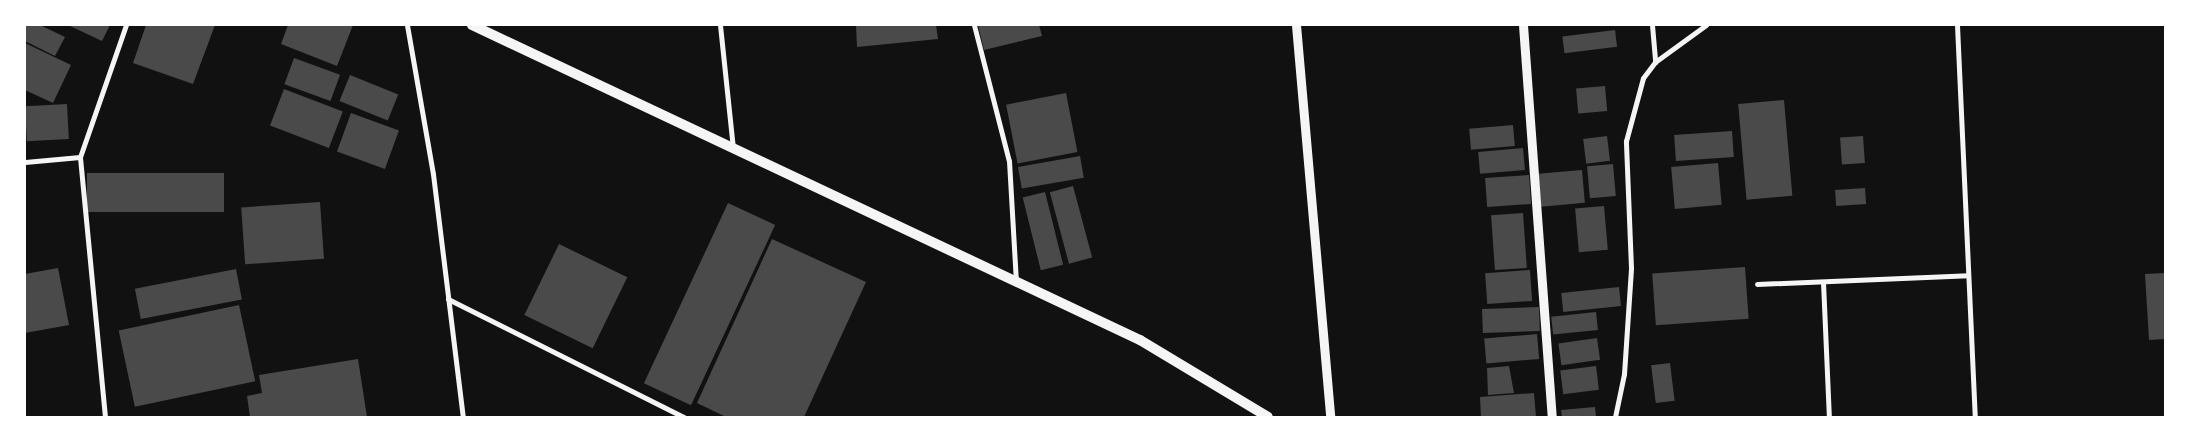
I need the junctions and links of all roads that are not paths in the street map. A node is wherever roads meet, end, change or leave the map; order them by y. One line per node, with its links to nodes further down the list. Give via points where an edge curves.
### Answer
1 (126, 25): 13 (street)
2 (407, 25): 19 (street, via 433,174)
3 (472, 25): 12 (main road)
4 (720, 25): 12 (street)
5 (974, 25): 16 (street, via 1009,161)
6 (1296, 25): 24 (street)
7 (1523, 25): 25 (street)
8 (1652, 25): 11 (street)
9 (1706, 25): 11 (street)
10 (1957, 25): 15 (street)
11 (1655, 62): 26 (street, via 1643,78 1626,141 1631,268 1624,374)
12 (734, 148): 16 (main road)
13 (80, 157): 14 (street); 20 (street)
14 (25, 162)
15 (1968, 275): 17 (street); 28 (street)
16 (1016, 281): 23 (main road, via 1140,340)
17 (1823, 282): 18 (street); 27 (street)
18 (1757, 284)
19 (448, 299): 21 (street); 22 (street)
20 (105, 417)
21 (463, 417)
22 (684, 417)
23 (1268, 417)
24 (1330, 417)
25 (1552, 417)
26 (1615, 417)
27 (1829, 417)
28 (1975, 417)

